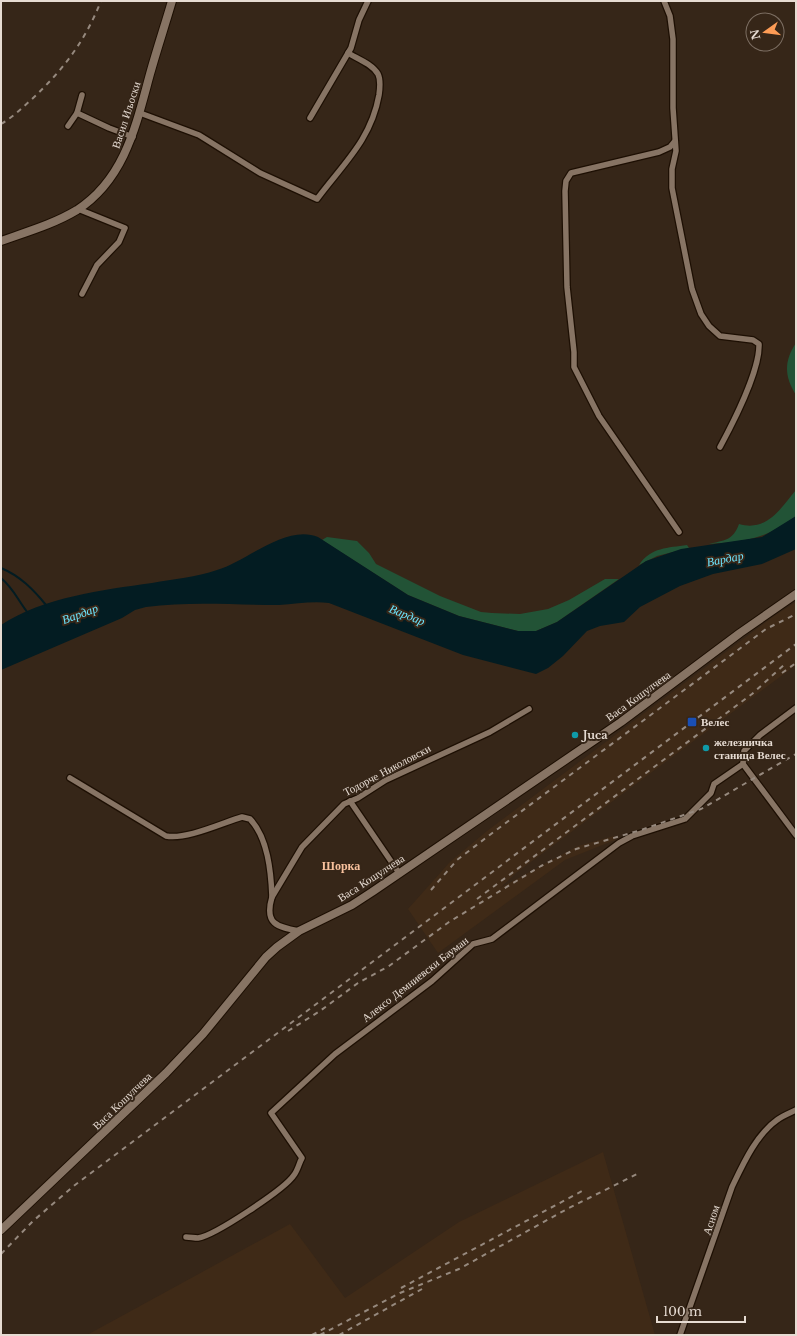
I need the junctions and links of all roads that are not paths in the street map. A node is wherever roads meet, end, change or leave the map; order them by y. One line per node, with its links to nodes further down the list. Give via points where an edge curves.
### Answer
1 (172, 1): 7 (main road, Васил Иљоски)
2 (368, 1): 4 (street)
3 (664, 1): 11 (street, via 670,16 673,39)
4 (348, 53): 7 (street, via 377,72 380,82 378,102 372,125 345,166 333,177 317,199 228,155 202,137); 8 (street)
5 (82, 95): 6 (street)
6 (77, 113): 9 (street); 10 (street)
7 (140, 113): 10 (main road, Васил Иљоски)
8 (310, 118)
9 (68, 126)
10 (133, 136): 12 (main road, Васил Иљоски, via 111,179)
11 (675, 141): 15 (street, via 672,194 691,284 701,314 720,336 753,340 759,344 748,387); 16 (street, via 670,147 659,152 571,173 566,181 565,192 567,286 574,367 599,416)
12 (78, 209): 13 (main road, Васил Иљоски); 14 (street, via 125,228 119,242 97,266)
13 (1, 241)
14 (82, 294)
15 (720, 447)
16 (679, 532)
17 (796, 594): 24 (main road, Васа Кошулчева, via 740,632 621,722)
18 (796, 708): 20 (street, via 760,735 744,751)
19 (529, 709): 22 (street, Тодорче Николовски, via 490,732 421,762)
20 (743, 764): 23 (street); 29 (street, Алексо Демниевски Бауман, via 714,784 711,793 685,820 632,836 619,843 492,939 473,944 432,981 335,1054 271,1113 302,1158 294,1175 257,1206 209,1234 199,1238)
21 (70, 778): 25 (street, via 166,836 194,832 242,817 250,819 264,846 271,874)
22 (350, 801): 24 (street); 25 (street, Тодорче Николовски, via 302,847)
23 (796, 835)
24 (399, 873): 26 (main road, Васа Кошулчева, via 352,905)
25 (272, 897): 26 (street, Тодорче Николовски, via 270,914 274,924 280,928)
26 (299, 931): 28 (main road, Васа Кошулчева, via 285,939 266,957 166,1073)
27 (796, 1110): 30 (street, Асном, via 776,1120 757,1141 732,1186)
28 (1, 1230)
29 (186, 1237)
30 (680, 1335)

